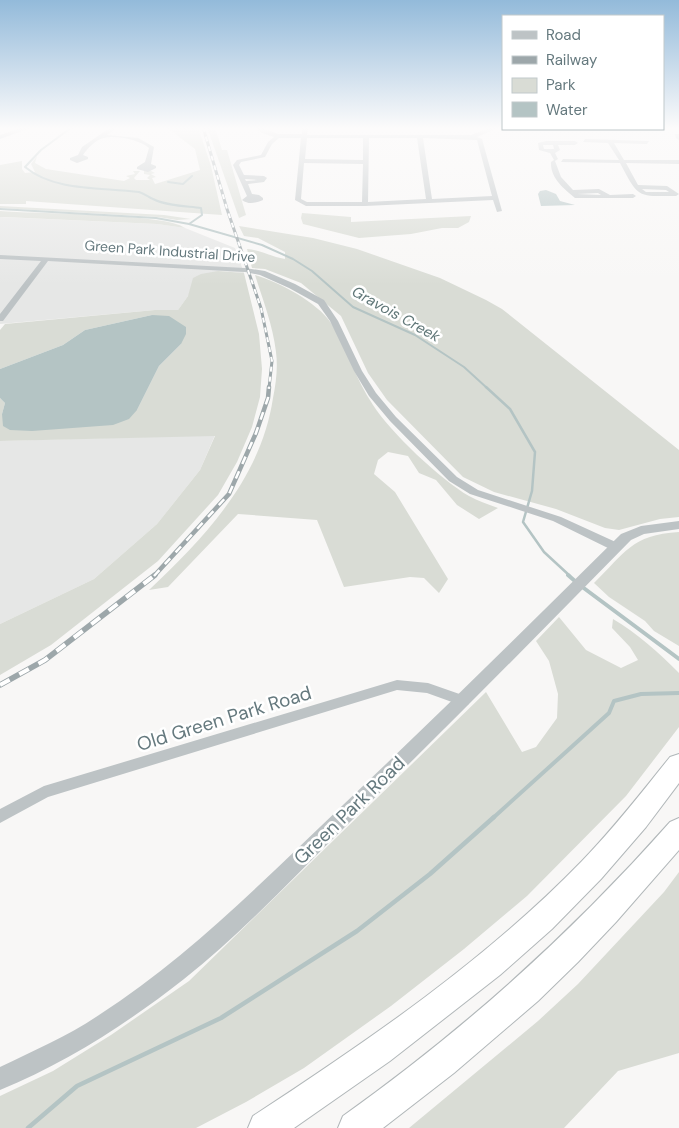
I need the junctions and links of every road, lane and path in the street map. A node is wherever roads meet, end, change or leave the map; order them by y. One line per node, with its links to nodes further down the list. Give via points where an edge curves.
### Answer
1 (242, 180): 9 (street)
2 (300, 180): 13 (street, via 298,200 309,204)
3 (366, 180): 13 (street)
4 (426, 180): 12 (street)
5 (490, 180): 11 (street)
6 (560, 180): 10 (street, via 577,197)
7 (632, 180): 8 (street)
8 (636, 187): 8 (street, via 645,194 676,194 667,188)
9 (250, 196)
10 (634, 196)
11 (496, 198): 12 (street); 14 (street)
12 (429, 201): 13 (street)
13 (365, 204)
14 (499, 211)
15 (0, 257): 16 (street, Green Park Industrial Drive)
16 (46, 259): 17 (street); 19 (street, Green Park Industrial Drive, via 245,270 262,273 292,286 320,302 334,321 372,394 453,479 474,492 557,519)
17 (0, 319)
18 (679, 525): 19 (street, Green Park Road, via 641,530 626,537)
19 (616, 547): 20 (street, Green Park Road)
20 (463, 700): 22 (street, Old Green Park Road, via 428,688 397,686 44,792); 24 (street, Green Park Road, via 178,972 106,1023)
21 (679, 764): 25 (highway, via 634,822 589,870 480,972 413,1026)
22 (0, 816)
23 (679, 830): 26 (highway, via 615,904 550,969 435,1068)
24 (0, 1079)
25 (265, 1128)
26 (355, 1128)

